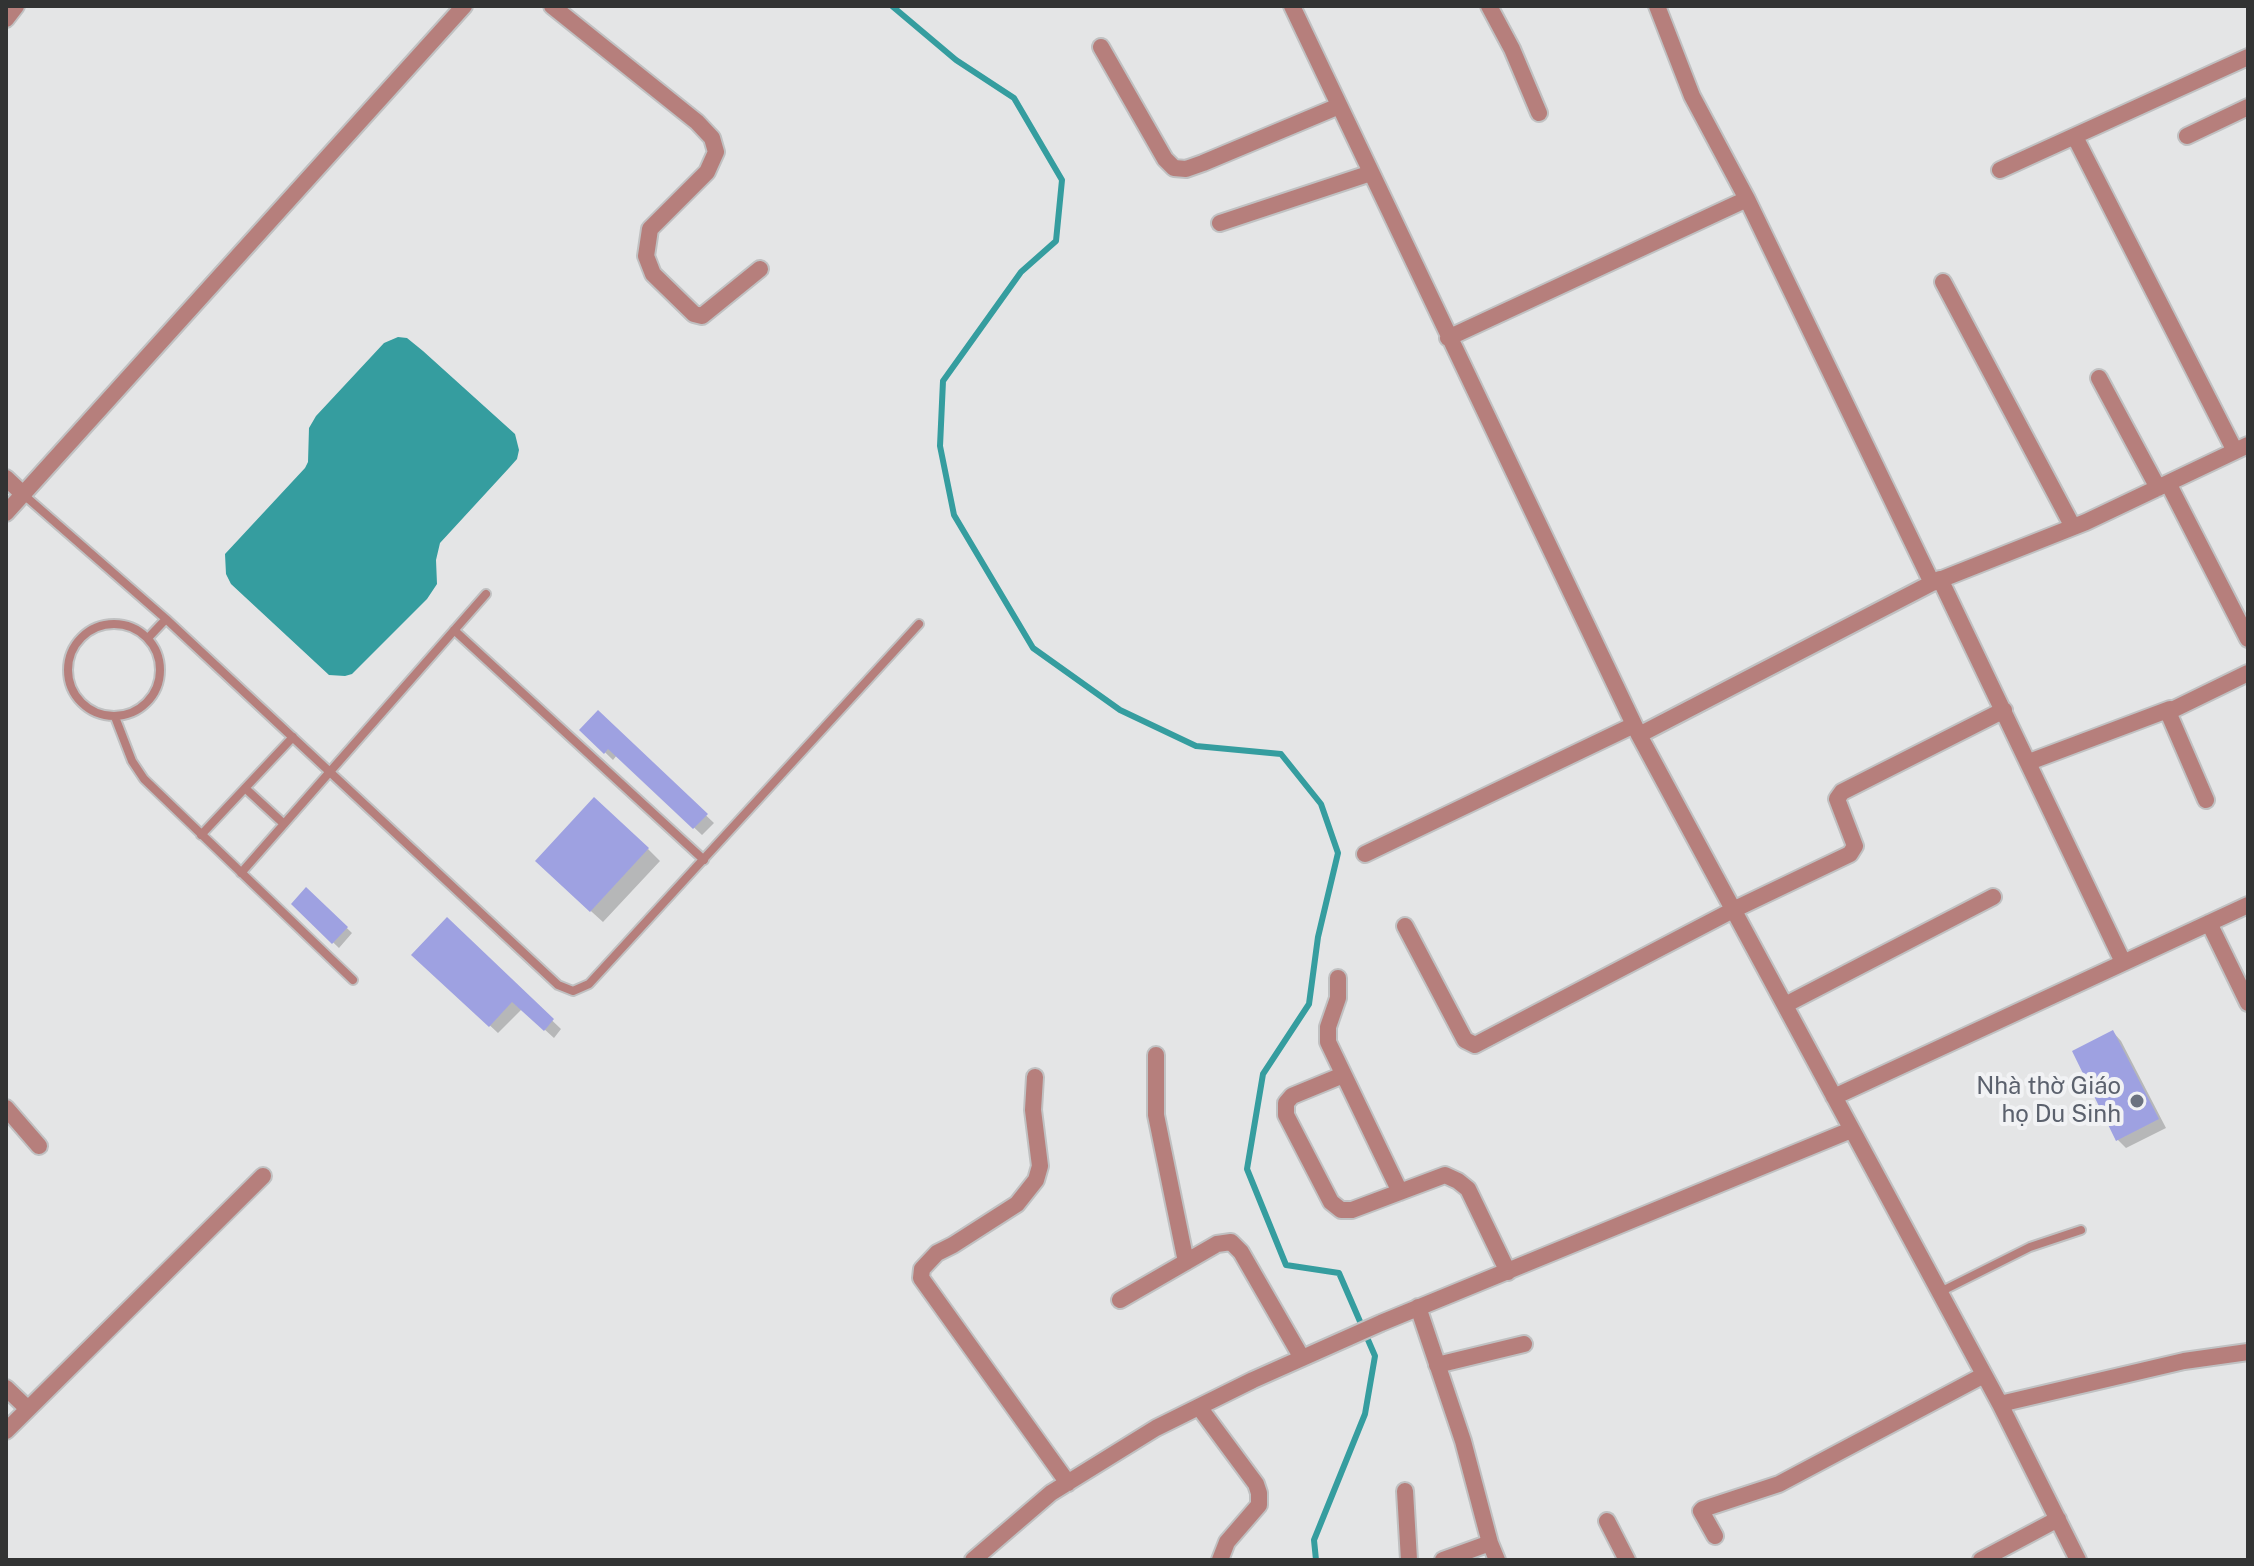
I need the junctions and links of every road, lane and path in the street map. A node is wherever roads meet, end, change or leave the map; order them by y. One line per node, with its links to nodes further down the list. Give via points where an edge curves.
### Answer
1 (16, 6): 7 (street)
2 (464, 6): 26 (street)
3 (552, 6): 19 (street, via 712,138 716,152 707,172 650,229 646,256 653,274 702,316)
4 (1292, 6): 10 (street)
5 (1489, 6): 12 (street)
6 (1657, 6): 17 (street, via 1692,96)
7 (6, 19)
8 (1101, 47): 10 (street, via 1174,168 1203,163)
9 (2248, 57): 14 (street)
10 (1339, 106): 16 (street)
11 (2248, 107): 13 (street)
12 (1539, 113)
13 (2187, 136)
14 (2075, 137): 15 (street); 23 (street)
15 (2000, 170)
16 (1371, 173): 18 (street); 21 (street)
17 (1747, 199): 21 (street); 29 (street)
18 (1220, 223)
19 (760, 269)
20 (1943, 282): 28 (street)
21 (1448, 338): 40 (street)
22 (2099, 378): 25 (street)
23 (2242, 448): 25 (street)
24 (6, 478): 26 (street)
25 (2163, 486): 28 (street); 35 (street)
26 (24, 495): 27 (street); 31 (lane)
27 (6, 513)
28 (2073, 527): 29 (street)
29 (1936, 581): 38 (street); 40 (street)
30 (486, 594): 33 (lane)
31 (166, 619): 34 (lane); 41 (lane)
32 (919, 624): 49 (lane)
33 (454, 630): 43 (lane); 49 (lane)
34 (148, 638): 39 (lane, via 161,666 154,696 130,715); 39 (lane, via 136,629 106,624 79,639 71,652 69,682 75,696 100,715)
35 (2248, 639)
36 (2248, 673): 37 (street)
37 (2170, 709): 42 (street); 45 (street, via 2168,716)
38 (2004, 710): 42 (street); 53 (street, via 1849,787 1837,799 1854,849)
39 (115, 717): 47 (lane, via 137,770)
40 (1636, 730): 48 (street); 53 (street)
41 (293, 737): 43 (lane); 44 (lane)
42 (2029, 762): 56 (street)
43 (330, 771): 46 (lane); 49 (lane, via 558,985 573,991 589,984)
44 (245, 788): 46 (lane); 47 (lane)
45 (2206, 800)
46 (284, 824): 50 (lane)
47 (201, 835): 50 (lane)
48 (1365, 854)
49 (704, 860)
50 (241, 873): 58 (lane)
51 (1993, 897): 60 (street)
52 (2248, 905): 54 (street)
53 (1733, 910): 55 (street, via 1475,1045 1465,1040); 60 (street)
54 (2209, 923): 56 (street); 59 (street)
55 (1405, 926)
56 (2123, 962): 64 (street)
57 (1338, 978): 62 (street, via 1328,1042)
58 (353, 980)
59 (2248, 1003)
60 (1785, 1005): 64 (street)
61 (1156, 1055): 71 (street, via 1156,1115)
62 (1343, 1075): 69 (street); 69 (street, via 1292,1096 1286,1115 1331,1202 1341,1210)
63 (1035, 1077): 86 (street, via 1040,1166 1036,1180 1017,1204 937,1253 922,1269 921,1278)
64 (1834, 1097): 66 (street)
65 (6, 1108): 67 (street)
66 (1851, 1130): 72 (street); 73 (street)
67 (39, 1146)
68 (263, 1176): 84 (street)
69 (1400, 1192): 72 (street, via 1445,1175 1458,1181 1468,1189)
70 (2081, 1230): 73 (lane, via 2030,1247)
71 (1186, 1262): 74 (street); 78 (street, via 1231,1242)
72 (1508, 1272): 75 (street)
73 (1939, 1292): 80 (street)
74 (1120, 1300)
75 (1418, 1307): 78 (street); 79 (street)
76 (1524, 1344): 79 (street)
77 (2248, 1352): 82 (street, via 2184,1361)
78 (1302, 1358): 83 (street)
79 (1437, 1365): 91 (street)
80 (1984, 1375): 82 (street); 90 (street, via 1779,1484 1703,1509)
81 (6, 1388): 84 (street)
82 (2000, 1404): 88 (street)
83 (1199, 1407): 86 (street); 93 (street, via 1259,1493 1259,1505 1227,1542)
84 (28, 1409): 85 (street)
85 (6, 1431)
86 (1068, 1483): 92 (street)
87 (1405, 1491): 94 (street)
88 (2058, 1519): 98 (street); 99 (street)
89 (1607, 1521): 97 (street)
90 (1715, 1536)
91 (1490, 1543): 95 (street); 96 (street)
92 (973, 1560)
93 (1220, 1560)
94 (1409, 1560)
95 (1443, 1560)
96 (1497, 1560)
97 (1627, 1560)
98 (1981, 1560)
99 (2078, 1560)

